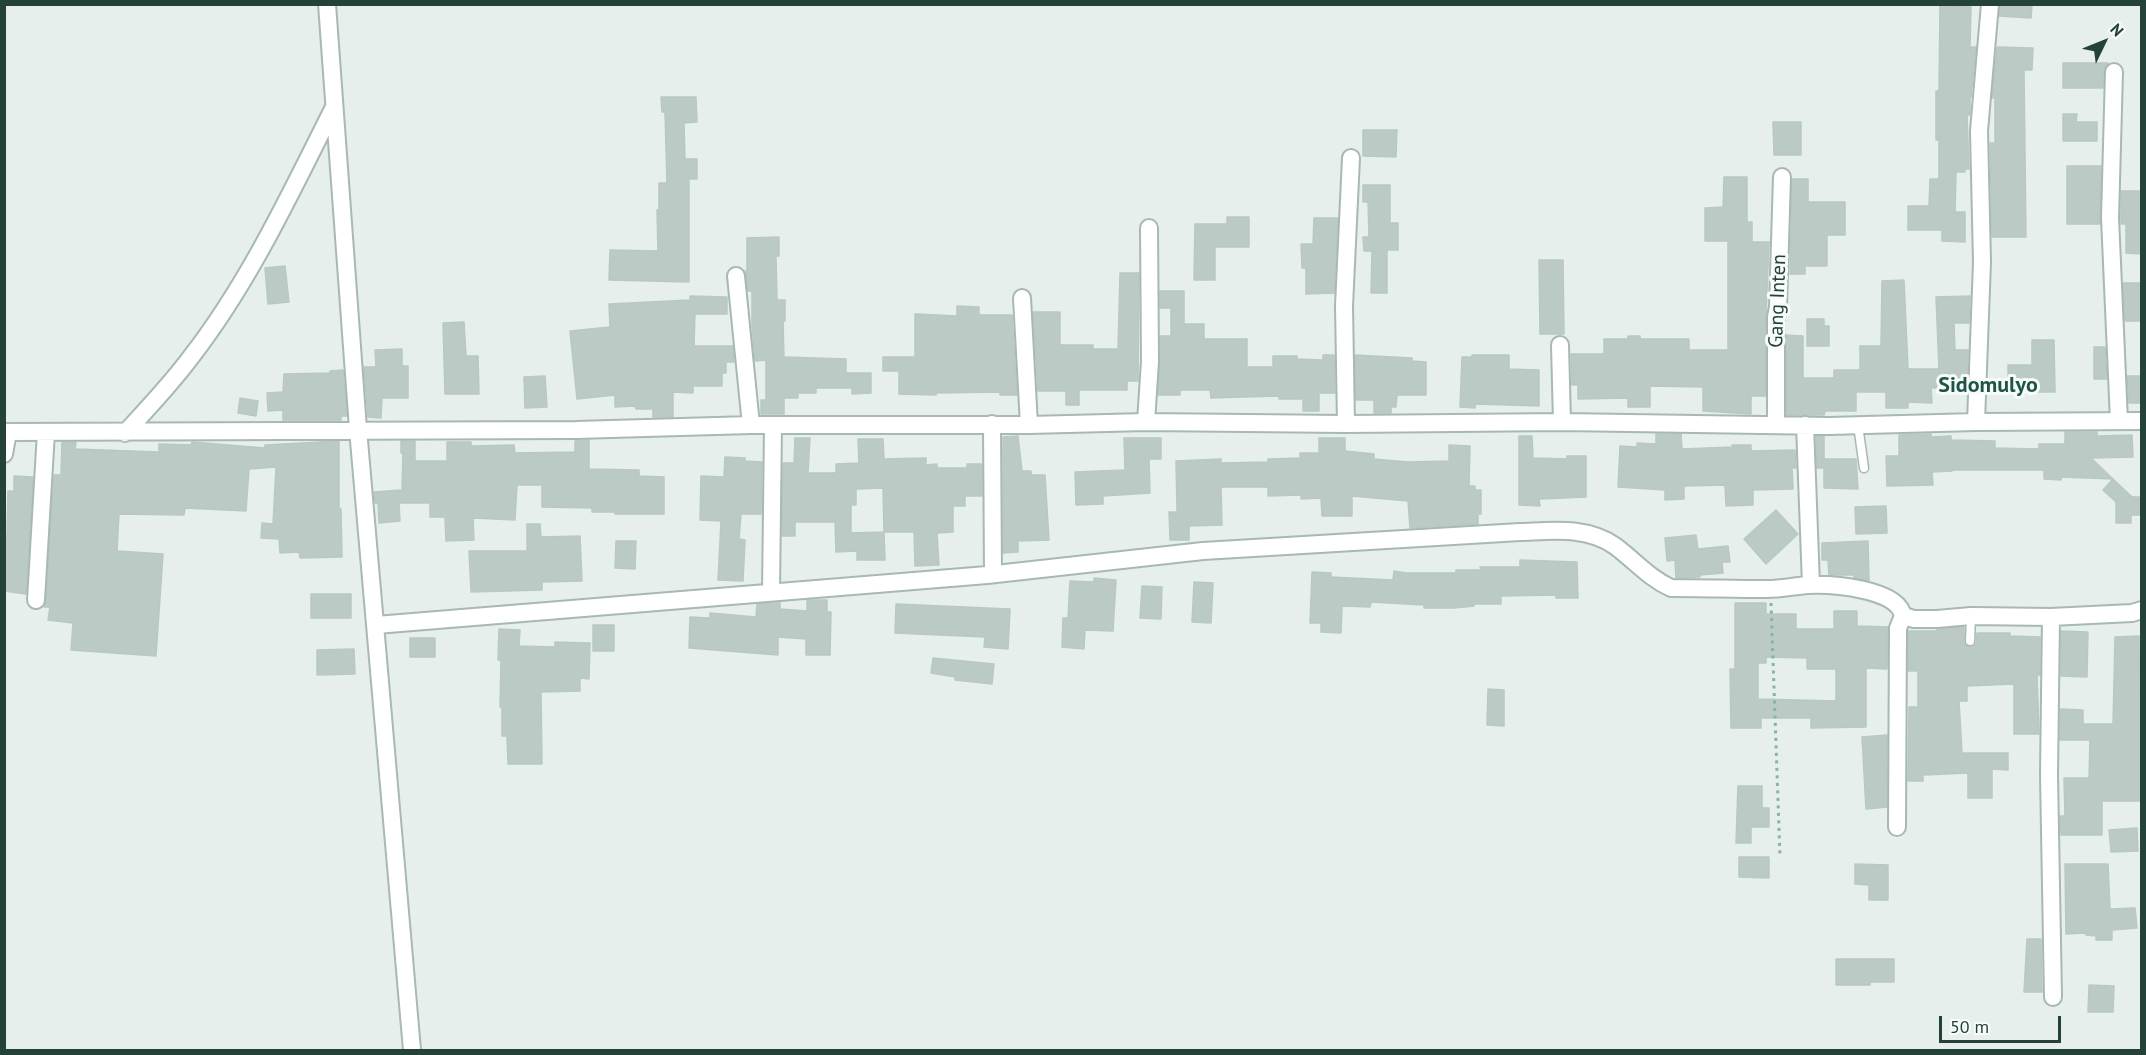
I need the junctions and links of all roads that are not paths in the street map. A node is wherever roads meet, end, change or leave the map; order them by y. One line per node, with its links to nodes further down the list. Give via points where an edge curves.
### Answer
1 (327, 4): 4 (street)
2 (1990, 4): 15 (street, via 1979,131 1982,262)
3 (2114, 72): 11 (street, via 2110,218)
4 (334, 106): 24 (street); 27 (street, via 279,216 234,293 192,356)
5 (1351, 158): 17 (street, via 1344,306)
6 (1782, 177): 18 (street, Gang Inten)
7 (1149, 228): 13 (street, via 1150,361)
8 (736, 276): 19 (street)
9 (1022, 298): 20 (street)
10 (1560, 345): 14 (street)
11 (2119, 421): 12 (street); 15 (street)
12 (2142, 421)
13 (1146, 422): 17 (street); 20 (street)
14 (1562, 422): 17 (street); 18 (street)
15 (1976, 422): 22 (street)
16 (992, 424): 20 (street); 23 (street); 30 (street)
17 (1346, 424)
18 (1776, 424): 21 (street)
19 (751, 425): 23 (street); 24 (street, via 576,430)
20 (1029, 425)
21 (1805, 425): 22 (street); 31 (street)
22 (1858, 425): 29 (lane)
23 (773, 426): 32 (street)
24 (358, 429): 27 (street); 38 (street)
25 (6, 432): 26 (street); 28 (street)
26 (46, 432): 27 (street); 33 (street)
27 (125, 432)
28 (4, 454)
29 (1864, 468)
30 (993, 574): 31 (street, via 1203,551 1572,531 1597,536 1614,545 1657,582 1671,588 1770,589); 32 (street)
31 (1810, 585): 35 (street, via 1873,591 1890,600)
32 (771, 592): 38 (street)
33 (36, 600)
34 (2142, 609): 37 (street)
35 (1903, 616): 36 (street); 40 (street, via 1898,628)
36 (1971, 616): 37 (street); 39 (lane)
37 (2051, 617): 41 (street)
38 (376, 625): 42 (street)
39 (1970, 641)
40 (1897, 827)
41 (2053, 997)
42 (412, 1050)

